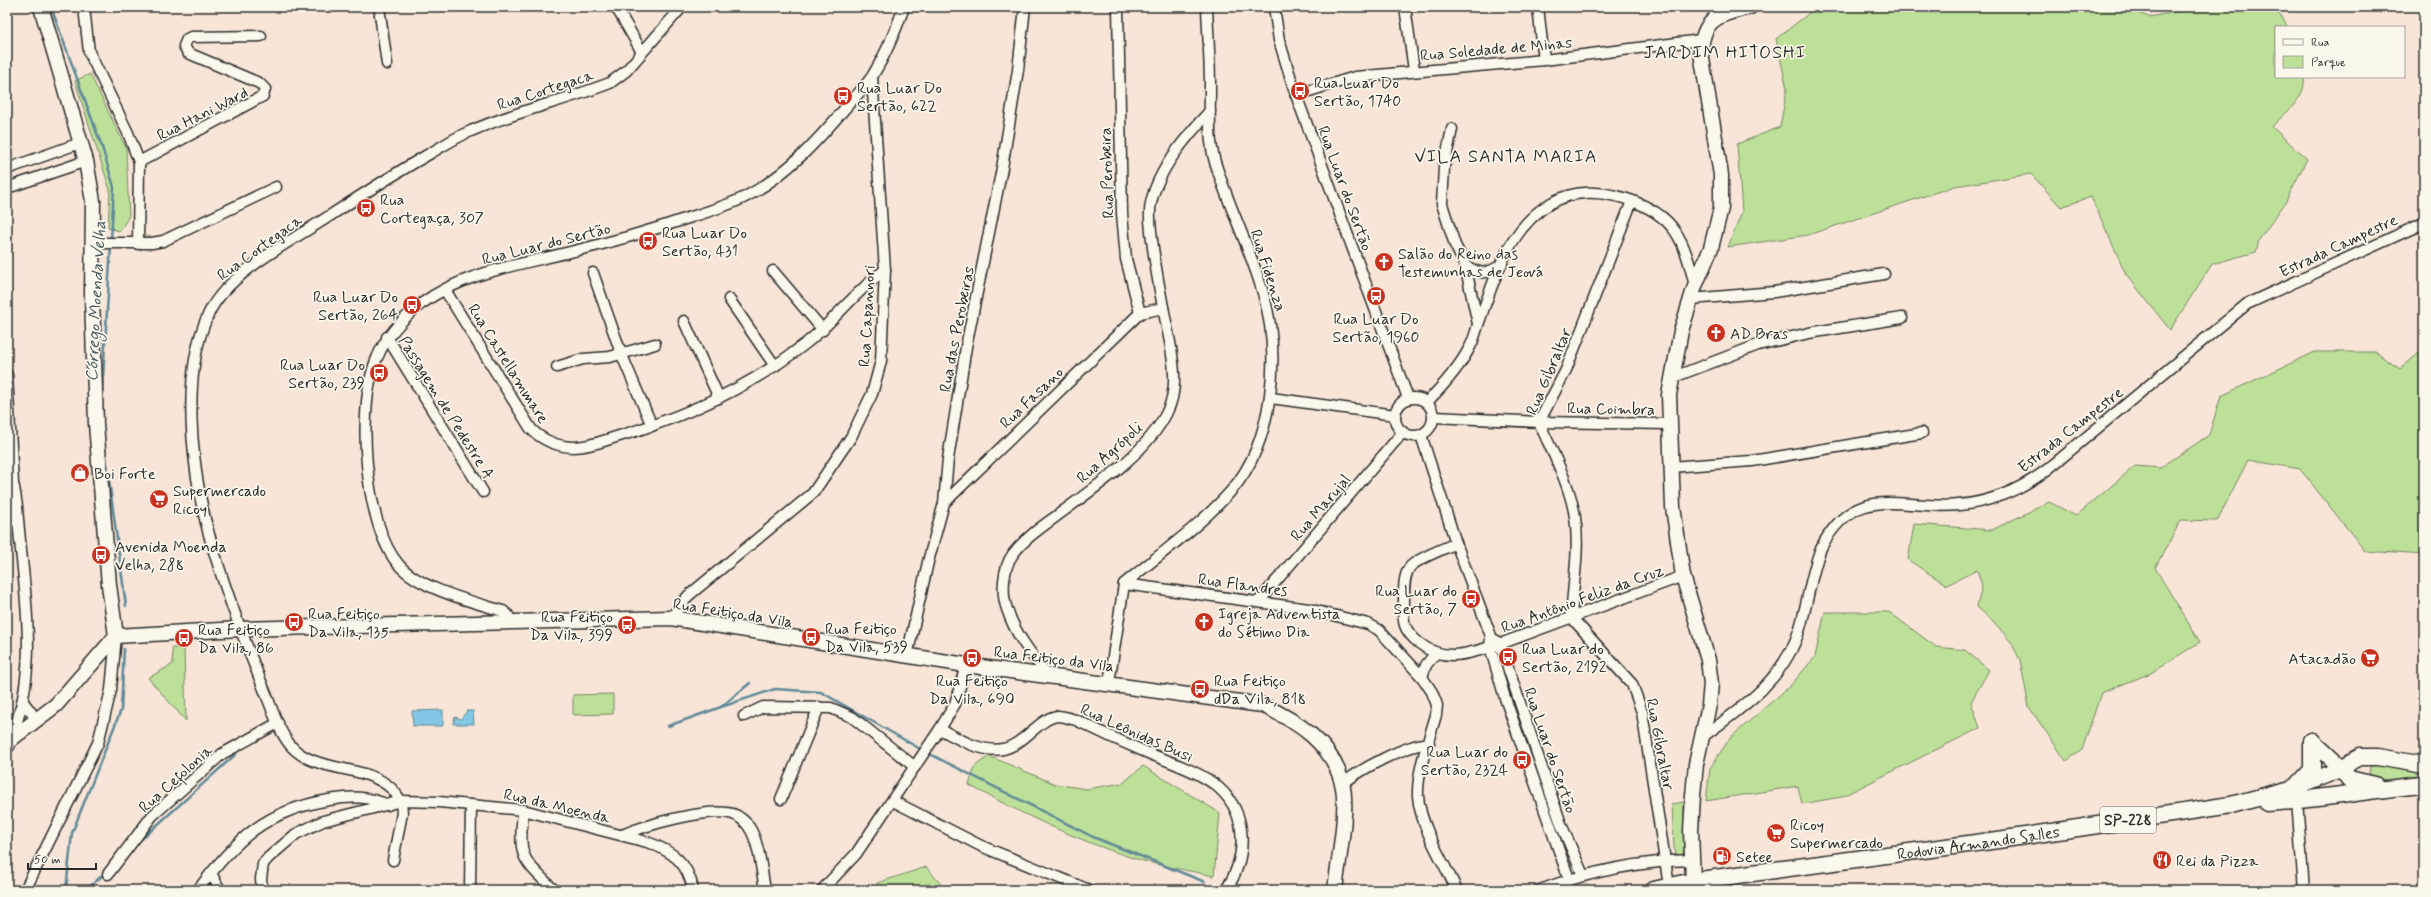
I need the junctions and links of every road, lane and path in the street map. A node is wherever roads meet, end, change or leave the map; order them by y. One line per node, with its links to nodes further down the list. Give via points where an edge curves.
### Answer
1 (41, 7): 25 (street)
2 (84, 7): 27 (street, via 89,52)
3 (379, 7): 19 (street)
4 (616, 7): 17 (street)
5 (682, 7): 17 (street, Rua Cortegaca)
6 (904, 7): 21 (street, Rua Luar do Sertão)
7 (1025, 7): 75 (street, Rua das Perobeiras, via 1018,70 1000,176 966,347 948,459)
8 (1118, 7): 45 (street, Rua Perobeira, via 1122,213 1126,259)
9 (1207, 7): 23 (street, Rua Fidenza)
10 (1274, 7): 22 (street, Rua Luar do Sertão, via 1279,40)
11 (1405, 7): 20 (street)
12 (1538, 7): 18 (street)
13 (1750, 7): 14 (street)
14 (1714, 13): 16 (street)
15 (261, 36): 27 (street, Rua Hani Ward, via 186,39 184,46 188,53 259,83 265,89 264,96)
16 (1701, 40): 18 (street, Rua Soledade de Minas); 42 (street, via 1722,192 1719,221)
17 (642, 52): 84 (street, Rua Cortegaca, via 626,71 610,83 495,121 467,133 383,180 261,260 221,294 209,312 196,353 191,387 193,450 209,536)
18 (1544, 60): 20 (street, Rua Soledade de Minas)
19 (387, 64)
20 (1414, 70): 22 (street, Rua Soledade de Minas, via 1355,77)
21 (872, 77): 37 (street, Rua Capannori); 41 (street, Rua Luar do Sertão, via 815,143 790,166 747,196 645,233 492,270)
22 (1296, 95): 59 (street, Rua Luar do Sertão)
23 (1210, 111): 44 (street, Rua Agrópoli, via 1193,129 1158,180 1150,204 1155,266); 58 (street, Rua Fidenza, via 1215,161 1267,307 1272,349)
24 (1452, 128): 36 (street, via 1444,167 1442,204 1455,245)
25 (80, 143): 26 (street); 28 (street)
26 (86, 161): 30 (street); 33 (street, via 93,201)
27 (139, 162): 34 (street)
28 (7, 169)
29 (276, 187): 34 (street, via 180,234 163,241)
30 (7, 188)
31 (1632, 201): 35 (street, via 1593,192 1578,193 1557,200 1535,214 1520,229); 42 (street, via 1658,213 1672,225 1682,241); 63 (street, Rua Gibraltar, via 1566,370)
32 (2424, 223): 101 (street, Estrada Campestre, via 2247,304 2048,469 2015,490 1960,505 1873,503 1843,519 1821,548 1800,629 1790,653 1776,675 1753,700)
33 (94, 243): 34 (street); 86 (street, via 92,296 96,424 107,564)
34 (138, 244)
35 (1502, 264): 36 (street, via 1490,273 1481,273); 48 (street)
36 (1465, 265): 48 (street)
37 (885, 270): 49 (street, Rua Castellammare, via 863,288); 82 (street, Rua Capannori, via 880,367 865,411 847,443 813,493 688,596)
38 (773, 271): 49 (street)
39 (593, 273): 52 (street)
40 (1884, 274): 42 (street, via 1774,292)
41 (445, 290): 50 (street, Rua Luar do Sertão, via 422,303); 65 (street, Rua Castellammare, via 537,435 554,443 576,447)
42 (1693, 292): 56 (street)
43 (729, 299): 53 (street)
44 (1163, 308): 45 (street); 92 (street, Rua Agrópoli, via 1173,360 1174,382 1168,410 1160,424 1129,458 1028,537 1013,554 1007,566 1004,583 1006,608 1018,636)
45 (1140, 313): 75 (street, Rua Fasano)
46 (1902, 318): 56 (street, via 1809,333 1758,345)
47 (684, 320): 57 (street)
48 (1478, 325): 60 (street, via 1471,344 1458,366)
49 (823, 330): 53 (street, Rua Castellammare)
50 (387, 337): 72 (street, Passagem de Pedestre A); 83 (street, Rua Luar do Sertão, via 376,360 368,387 364,436 377,521 386,545 399,565 414,578)
51 (655, 344): 52 (street)
52 (622, 353): 54 (street, via 601,360 583,359); 65 (street)
53 (774, 366): 57 (street, Rua Castellammare)
54 (557, 368)
55 (7, 375): 69 (street)
56 (1671, 378): 64 (street)
57 (720, 398): 65 (street, Rua Castellammare)
58 (1271, 398): 61 (street); 79 (street, Rua Fidenza, via 1250,461 1233,489 1203,520)
59 (1408, 398): 60 (street, via 1418,398); 61 (street, via 1399,405)
60 (1427, 402): 62 (street)
61 (1395, 416): 66 (street, via 1398,427)
62 (1434, 417): 63 (street, Rua Coimbra); 68 (street, via 1432,424)
63 (1539, 422): 64 (street, Rua Coimbra); 81 (street, Rua Gibraltar, via 1572,500 1575,516 1577,537)
64 (1669, 424): 70 (street)
65 (652, 426)
66 (1403, 432): 68 (street, via 1412,436); 80 (street, Rua Marujal)
67 (1922, 433): 70 (street, via 1752,461)
68 (1421, 435): 77 (street, Rua Luar do Sertão)
69 (9, 446): 71 (street)
70 (1670, 467): 78 (street, via 1673,507)
71 (11, 484): 73 (street); 76 (street)
72 (483, 492)
73 (7, 499)
74 (7, 503): 76 (street)
75 (944, 503): 90 (street, Rua das Perobeiras)
76 (18, 528): 95 (street, via 28,624)
77 (1456, 543): 85 (street, via 1415,563 1408,572 1403,616); 88 (street, Rua Luar do Sertão)
78 (1684, 576): 81 (street, Rua Antônio Feliz da Cruz); 101 (street, via 1708,660 1710,698)
79 (1124, 584): 80 (street, Rua Flandres); 94 (street)
80 (1259, 601): 87 (street, Rua Flandres, via 1309,609 1368,624 1379,630)
81 (1571, 617): 88 (street, Rua Antônio Feliz da Cruz); 124 (street, Rua Gibraltar, via 1632,684 1642,712)
82 (671, 618): 83 (street, Rua Feitiço da Vila, via 544,622); 90 (street, Rua Feitiço da Vila)
83 (509, 619): 84 (street)
84 (239, 629): 86 (street); 99 (street, Rua Cortegaca)
85 (1406, 632): 87 (street); 89 (street)
86 (116, 636): 98 (street, via 74,687); 131 (street, via 111,690 98,743)
87 (1395, 646): 93 (street, Rua Flandres)
88 (1495, 646): 89 (street, Rua Antônio Feliz da Cruz, via 1456,655); 114 (street, Rua Luar do Sertão); 118 (street, Rua Luar do Sertão, via 1505,698)
89 (1435, 654): 93 (street, via 1426,665)
90 (907, 656): 91 (street, Rua Feitiço da Vila)
91 (966, 664): 92 (street, Rua Feitiço da Vila); 100 (street, via 955,704)
92 (1047, 674): 94 (street, Rua Feitiço da Vila)
93 (1422, 677): 103 (street, Rua Flandres, via 1437,705)
94 (1109, 683): 108 (street, Rua Feitiço da Vila, via 1262,705 1288,716 1321,744 1332,758)
95 (24, 703): 98 (street); 102 (street)
96 (819, 708): 97 (street, via 763,707); 106 (street, via 830,708 852,717); 113 (street)
97 (744, 716)
98 (37, 720): 102 (street)
99 (278, 724): 115 (street, Rua Cortegaca, via 291,746 302,755 369,776 392,788); 126 (street, Rua Cefolonia, via 222,754 152,816)
100 (940, 729): 106 (street); 141 (street, Rua Leônidas Busi, via 980,747 1003,749 1022,740 1050,718 1058,716 1076,720 1182,766 1218,788 1240,818 1241,856 1236,875)
101 (1701, 738): 123 (street, via 1693,795)
102 (8, 743)
103 (1429, 743): 108 (street, via 1387,758); 143 (street, Rua Flandres, via 1418,784 1420,809 1424,823)
104 (2377, 758): 105 (main road); 107 (main road, via 2360,757); 109 (main road, via 2367,762 2362,768)
105 (2424, 765)
106 (915, 767): 116 (street)
107 (2340, 767): 109 (main road, via 2349,779); 112 (main road, via 2329,783 2313,792); 112 (main road, via 2312,741 2312,770)
108 (1342, 784): 142 (street, Rua Feitiço da Vila, via 1344,806)
109 (2368, 784): 111 (main road)
110 (2424, 785): 111 (main road, Rodovia Armando Salles / SP-228)
111 (2389, 787): 112 (main road, Rodovia Armando Salles / SP-228)
112 (2294, 795): 129 (main road, Rodovia Armando Salles / SP-228, via 1998,840); 145 (street)
113 (781, 799)
114 (1553, 800): 118 (street); 127 (street, Rua Luar do Sertão)
115 (402, 801): 117 (street, Rua da Moenda); 119 (street, Rua da Moenda); 122 (street)
116 (893, 801): 139 (street, via 856,854); 140 (street, via 981,846)
117 (388, 804): 125 (street, Rua da Moenda, via 364,797 349,797 312,803 276,814 255,827 237,843); 134 (street, Rua da Moenda, via 323,821 296,834 264,864)
118 (1543, 804): 128 (street, Rua Luar do Sertão)
119 (471, 805): 120 (street, Rua da Moenda); 135 (street)
120 (523, 810): 121 (street, Rua da Moenda); 136 (street, via 521,840 524,858)
121 (622, 835): 137 (street, Rua da Moenda, via 665,848 678,857 687,870); 138 (street, via 643,826 670,820 717,812 734,814 744,820 750,829)
122 (393, 860)
123 (1693, 860): 124 (street); 129 (street)
124 (1665, 862): 127 (street); 130 (street, Rua Gibraltar)
125 (211, 873): 132 (street, Rua da Moenda); 133 (street)
126 (108, 874)
127 (1583, 875): 128 (street)
128 (1569, 879): 144 (street)
129 (1693, 881): 130 (main road, Rodovia Armando Salles / SP-228)
130 (1661, 888)
131 (25, 890)
132 (198, 890)
133 (220, 890)
134 (262, 890)
135 (470, 890)
136 (554, 890)
137 (693, 890)
138 (765, 890)
139 (822, 890)
140 (1088, 890)
141 (1226, 890)
142 (1335, 890)
143 (1457, 890)
144 (1540, 890)
145 (2304, 890)

